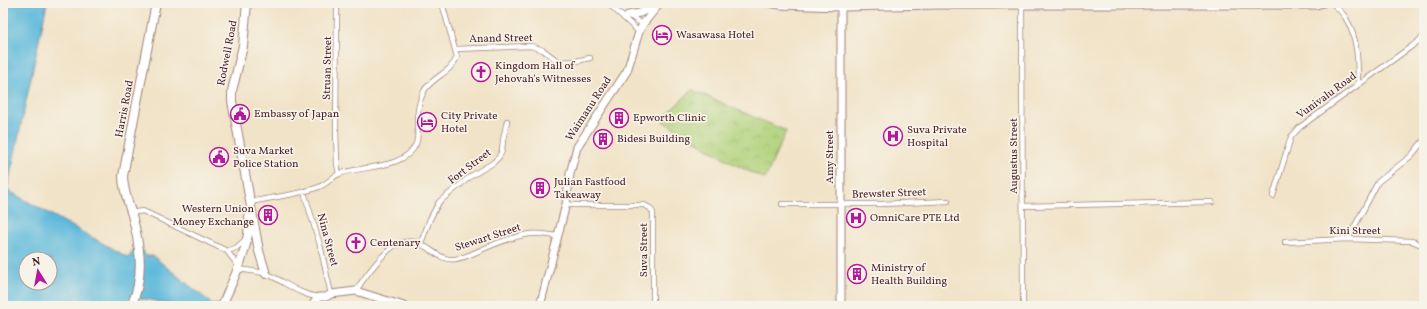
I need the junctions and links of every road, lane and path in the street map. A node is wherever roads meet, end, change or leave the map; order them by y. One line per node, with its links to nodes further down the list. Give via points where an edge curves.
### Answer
1 (156, 3): 33 (highway, Harris Road, via 123,176 124,189)
2 (247, 3): 27 (highway, Rodwell Road, via 244,46 232,91 232,101)
3 (442, 3): 18 (street)
4 (608, 3): 13 (street)
5 (768, 3): 9 (main road)
6 (1323, 3): 10 (main road)
7 (1332, 3): 20 (street, via 1345,18 1355,38)
8 (660, 4): 14 (main road, via 640,13); 15 (main road, Waimanu Road)
9 (790, 4): 11 (main road)
10 (1022, 6): 11 (main road); 32 (street, Augustus Street)
11 (841, 7): 31 (main road, Amy Street)
12 (337, 10): 23 (street, Struan Street)
13 (619, 12): 14 (street); 16 (street)
14 (628, 15): 15 (street)
15 (643, 24): 16 (main road, Waimanu Road)
16 (639, 32): 29 (main road, Waimanu Road, via 627,71 577,147)
17 (1424, 33): 20 (street, Vunivalu Road, via 1412,46)
18 (456, 49): 19 (street, Anand Street, via 531,46 543,50 559,62); 23 (street, via 457,57 452,66 428,85 422,96 418,108 418,134 415,145 409,152 399,161)
19 (590, 58)
20 (1358, 84): 25 (street, Vunivalu Road, via 1300,127 1291,137)
21 (508, 121): 38 (street, Fort Street, via 499,156 439,202)
22 (1424, 140): 36 (street, via 1412,156 1378,182)
23 (338, 174): 24 (street, via 327,183)
24 (304, 192): 27 (street); 44 (street, Nina Street)
25 (1273, 196)
26 (948, 201): 31 (street, Brewster Street)
27 (251, 202): 34 (highway); 42 (highway, via 259,251)
28 (1212, 202): 32 (street)
29 (566, 204): 35 (main road, Waimanu Road); 51 (street, Suva Street, via 644,205 650,208 653,213)
30 (782, 204): 31 (street, Brewster Street)
31 (840, 204): 52 (main road, Amy Street)
32 (1023, 206): 53 (street, Augustus Street)
33 (134, 215): 40 (street, via 143,211); 46 (highway, Harris Road, via 140,273)
34 (248, 236): 40 (street, via 236,248); 41 (highway)
35 (558, 236): 38 (street, Stewart Street, via 521,236 453,260); 50 (main road, Waimanu Road)
36 (1348, 238): 37 (street, Kini Street); 39 (street, Kini Street, via 1412,241)
37 (1285, 242)
38 (421, 243): 43 (street, via 398,244 388,251)
39 (1424, 246)
40 (227, 251): 41 (street)
41 (239, 268): 42 (street); 47 (highway)
42 (266, 274): 45 (street, via 306,295)
43 (356, 291): 44 (main road); 49 (main road)
44 (331, 294): 45 (main road)
45 (318, 297): 48 (main road)
46 (132, 303)
47 (223, 304)
48 (312, 306)
49 (404, 306)
50 (540, 306)
51 (653, 306)
52 (841, 306)
53 (1023, 306)

